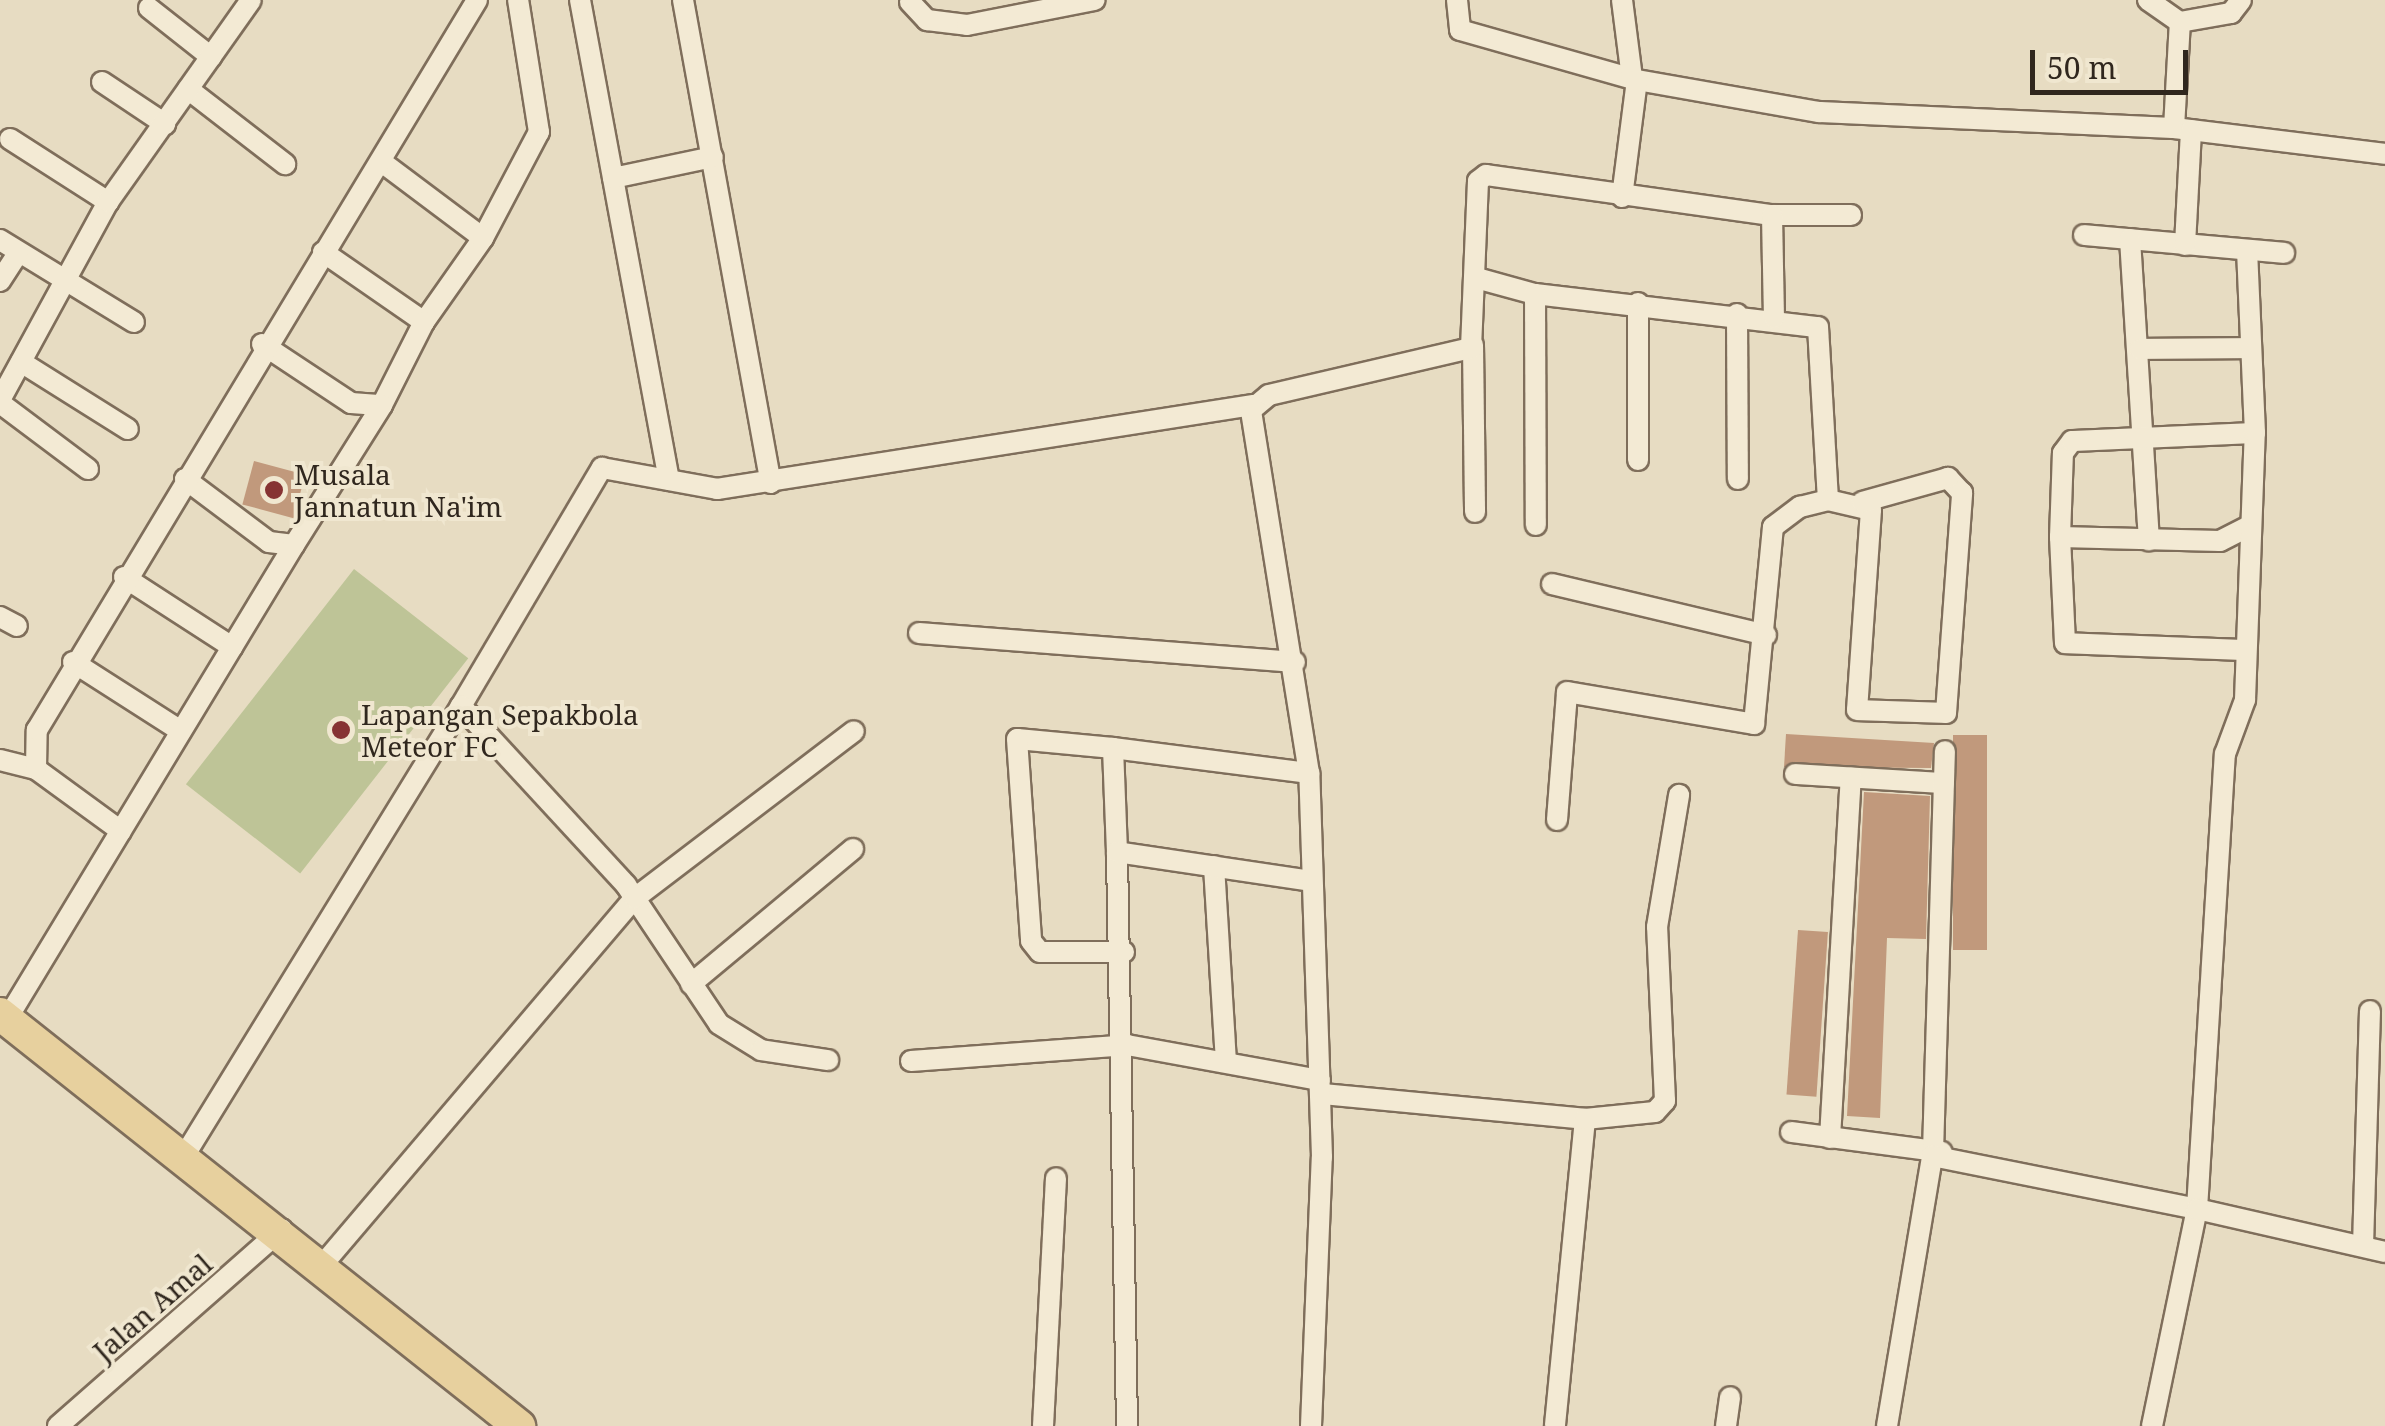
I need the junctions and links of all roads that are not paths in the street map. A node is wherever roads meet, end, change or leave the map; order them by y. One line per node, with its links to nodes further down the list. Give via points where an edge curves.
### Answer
1 (251, 0): 14 (street)
2 (477, 0): 23 (street)
3 (518, 0): 31 (street, via 539,132)
4 (580, 0): 25 (street)
5 (683, 0): 22 (street)
6 (1095, 0): 11 (street, via 967,25 926,20)
7 (1457, 0): 15 (street, via 1460,30)
8 (1622, 0): 15 (street)
9 (2148, 0): 13 (street)
10 (2241, 0): 13 (street, via 2224,15)
11 (910, 2)
12 (149, 8): 14 (street)
13 (2180, 22): 19 (street)
14 (211, 56): 17 (street)
15 (1634, 79): 19 (street, via 1819,112); 26 (street)
16 (102, 82): 18 (street)
17 (188, 88): 18 (street); 24 (street)
18 (165, 124): 27 (street)
19 (2183, 129): 21 (street); 33 (street)
20 (10, 139): 27 (street)
21 (2385, 154)
22 (713, 157): 25 (street); 63 (street)
23 (384, 162): 31 (street); 36 (street)
24 (286, 164)
25 (613, 178): 62 (street)
26 (1622, 197): 28 (street); 38 (street, via 1514,174 1481,176)
27 (108, 202): 40 (street)
28 (1772, 215): 29 (street); 44 (street)
29 (1851, 215)
30 (2084, 235): 32 (street)
31 (483, 238): 46 (street)
32 (2130, 239): 33 (street); 50 (street)
33 (2185, 245): 35 (street)
34 (9, 246): 39 (street); 40 (street)
35 (2247, 250): 37 (street); 49 (street)
36 (323, 252): 46 (street); 47 (street)
37 (2284, 253)
38 (1480, 279): 41 (street); 48 (street)
39 (0, 281)
40 (65, 286): 45 (street); 51 (street)
41 (1535, 294): 42 (street); 67 (street)
42 (1638, 303): 43 (street); 58 (street)
43 (1737, 314): 44 (street); 61 (street)
44 (1774, 318): 64 (street, via 1825,336)
45 (134, 322)
46 (424, 322): 53 (street)
47 (262, 344): 53 (street, via 351,402); 60 (street)
48 (1474, 345): 54 (street); 66 (street)
49 (2251, 348): 50 (street); 57 (street)
50 (2140, 349): 56 (street)
51 (22, 362): 52 (street); 55 (street)
52 (0, 402): 59 (street)
53 (382, 405): 71 (street)
54 (1253, 405): 63 (street); 79 (street)
55 (128, 429)
56 (2145, 431): 57 (street); 69 (street, via 2065,447); 70 (street)
57 (2255, 433): 68 (street)
58 (1638, 460)
59 (88, 469)
60 (185, 478): 71 (street, via 269,542); 72 (street)
61 (1738, 479)
62 (669, 480): 63 (street, via 717,489); 80 (street, via 597,471)
63 (771, 482)
64 (1828, 500): 65 (street); 75 (street, via 1775,521)
65 (1862, 502): 65 (street, via 1948,478 1962,492 1943,715 1855,707 1872,516)
66 (1474, 512)
67 (1536, 525)
68 (2249, 526): 70 (street, via 2220,541); 77 (street)
69 (2060, 537): 70 (street); 77 (street, via 2065,643)
70 (2149, 540)
71 (294, 545): 76 (street)
72 (124, 577): 76 (street); 78 (street)
73 (1552, 584): 75 (street)
74 (919, 634): 79 (street)
75 (1766, 635): 92 (street, via 1751,726 1566,693)
76 (232, 647): 82 (street)
77 (2246, 650): 114 (street, via 2244,709 2224,754)
78 (73, 662): 82 (street); 86 (street, via 38,730)
79 (1295, 662): 87 (street)
80 (461, 706): 98 (street); 112 (street)
81 (854, 730): 98 (street)
82 (181, 731): 93 (street)
83 (1113, 748): 87 (street); 95 (street); 99 (street, via 1023,736 1012,749 1030,940 1040,952)
84 (1946, 751): 90 (street)
85 (0, 760): 86 (street)
86 (36, 769): 93 (street)
87 (1309, 773): 97 (street)
88 (1796, 774): 89 (street)
89 (1851, 778): 90 (street); 110 (street)
90 (1944, 782): 111 (street)
91 (1679, 795): 108 (street, via 1657,927 1666,1100 1654,1112)
92 (1557, 820)
93 (121, 831): 102 (street)
94 (854, 849): 100 (street)
95 (1117, 852): 96 (street); 99 (street)
96 (1214, 866): 97 (street); 106 (street)
97 (1311, 881): 107 (street)
98 (635, 898): 100 (street); 118 (street)
99 (1124, 952): 103 (street)
100 (691, 984): 104 (street, via 736,1040)
101 (2370, 1011): 116 (street)
102 (4, 1016): 112 (main road)
103 (1127, 1045): 105 (street); 106 (street); 123 (street)
104 (828, 1060)
105 (911, 1061)
106 (1226, 1062): 107 (street)
107 (1321, 1087): 108 (street); 124 (street)
108 (1585, 1119): 125 (street)
109 (1791, 1132): 110 (street)
110 (1830, 1138): 111 (street)
111 (1939, 1152): 114 (street); 127 (street, via 1926,1178)
112 (186, 1153): 115 (main road)
113 (1056, 1178): 122 (street)
114 (2196, 1209): 116 (street); 128 (street)
115 (282, 1229): 118 (main road); 121 (street, Jalan Amal)
116 (2362, 1246): 117 (street)
117 (2385, 1252)
118 (324, 1263): 120 (main road)
119 (1730, 1398): 126 (street)
120 (502, 1421)
121 (58, 1426)
122 (1043, 1426)
123 (1127, 1426)
124 (1312, 1426)
125 (1554, 1426)
126 (1726, 1426)
127 (1887, 1426)
128 (2152, 1426)

